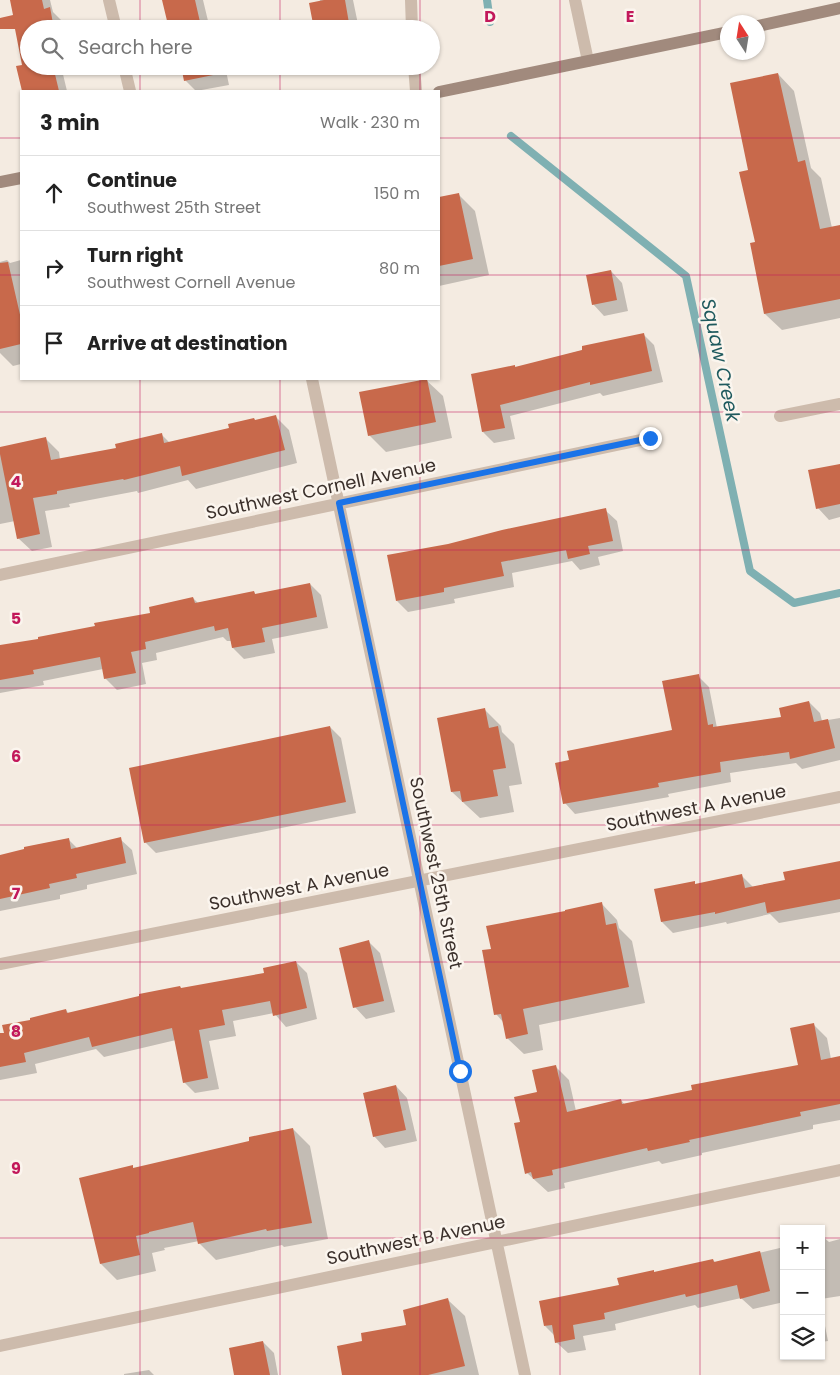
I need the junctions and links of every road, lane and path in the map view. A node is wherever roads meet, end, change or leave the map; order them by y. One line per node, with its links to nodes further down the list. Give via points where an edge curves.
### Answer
1 (109, 0): 5 (street)
2 (410, 0): 6 (street)
3 (575, 0): 9 (street)
4 (840, 8): 7 (main road)
5 (114, 20)
6 (411, 20)
7 (765, 24)
8 (720, 34): 9 (main road)
9 (588, 61): 14 (main road)
10 (126, 75): 12 (street)
11 (415, 75): 13 (street)
12 (130, 90)
13 (416, 90)
14 (440, 92)
15 (20, 178): 16 (main road)
16 (0, 182)
17 (312, 380): 21 (street, Southwest 25th Street)
18 (840, 404): 19 (street)
19 (780, 416)
20 (650, 438): 21 (street, Southwest Cornell Avenue)
21 (339, 503): 22 (street, Southwest Cornell Avenue); 24 (street, Southwest 25th Street)
22 (0, 574)
23 (840, 797): 24 (street, Southwest A Avenue)
24 (420, 881): 25 (street, Southwest A Avenue); 27 (street, Southwest 25th Street)
25 (0, 964)
26 (840, 1170): 27 (street, Southwest B Avenue)
27 (496, 1241): 28 (street, Southwest B Avenue); 29 (street, Southwest 25th Street)
28 (0, 1346)
29 (525, 1375)

